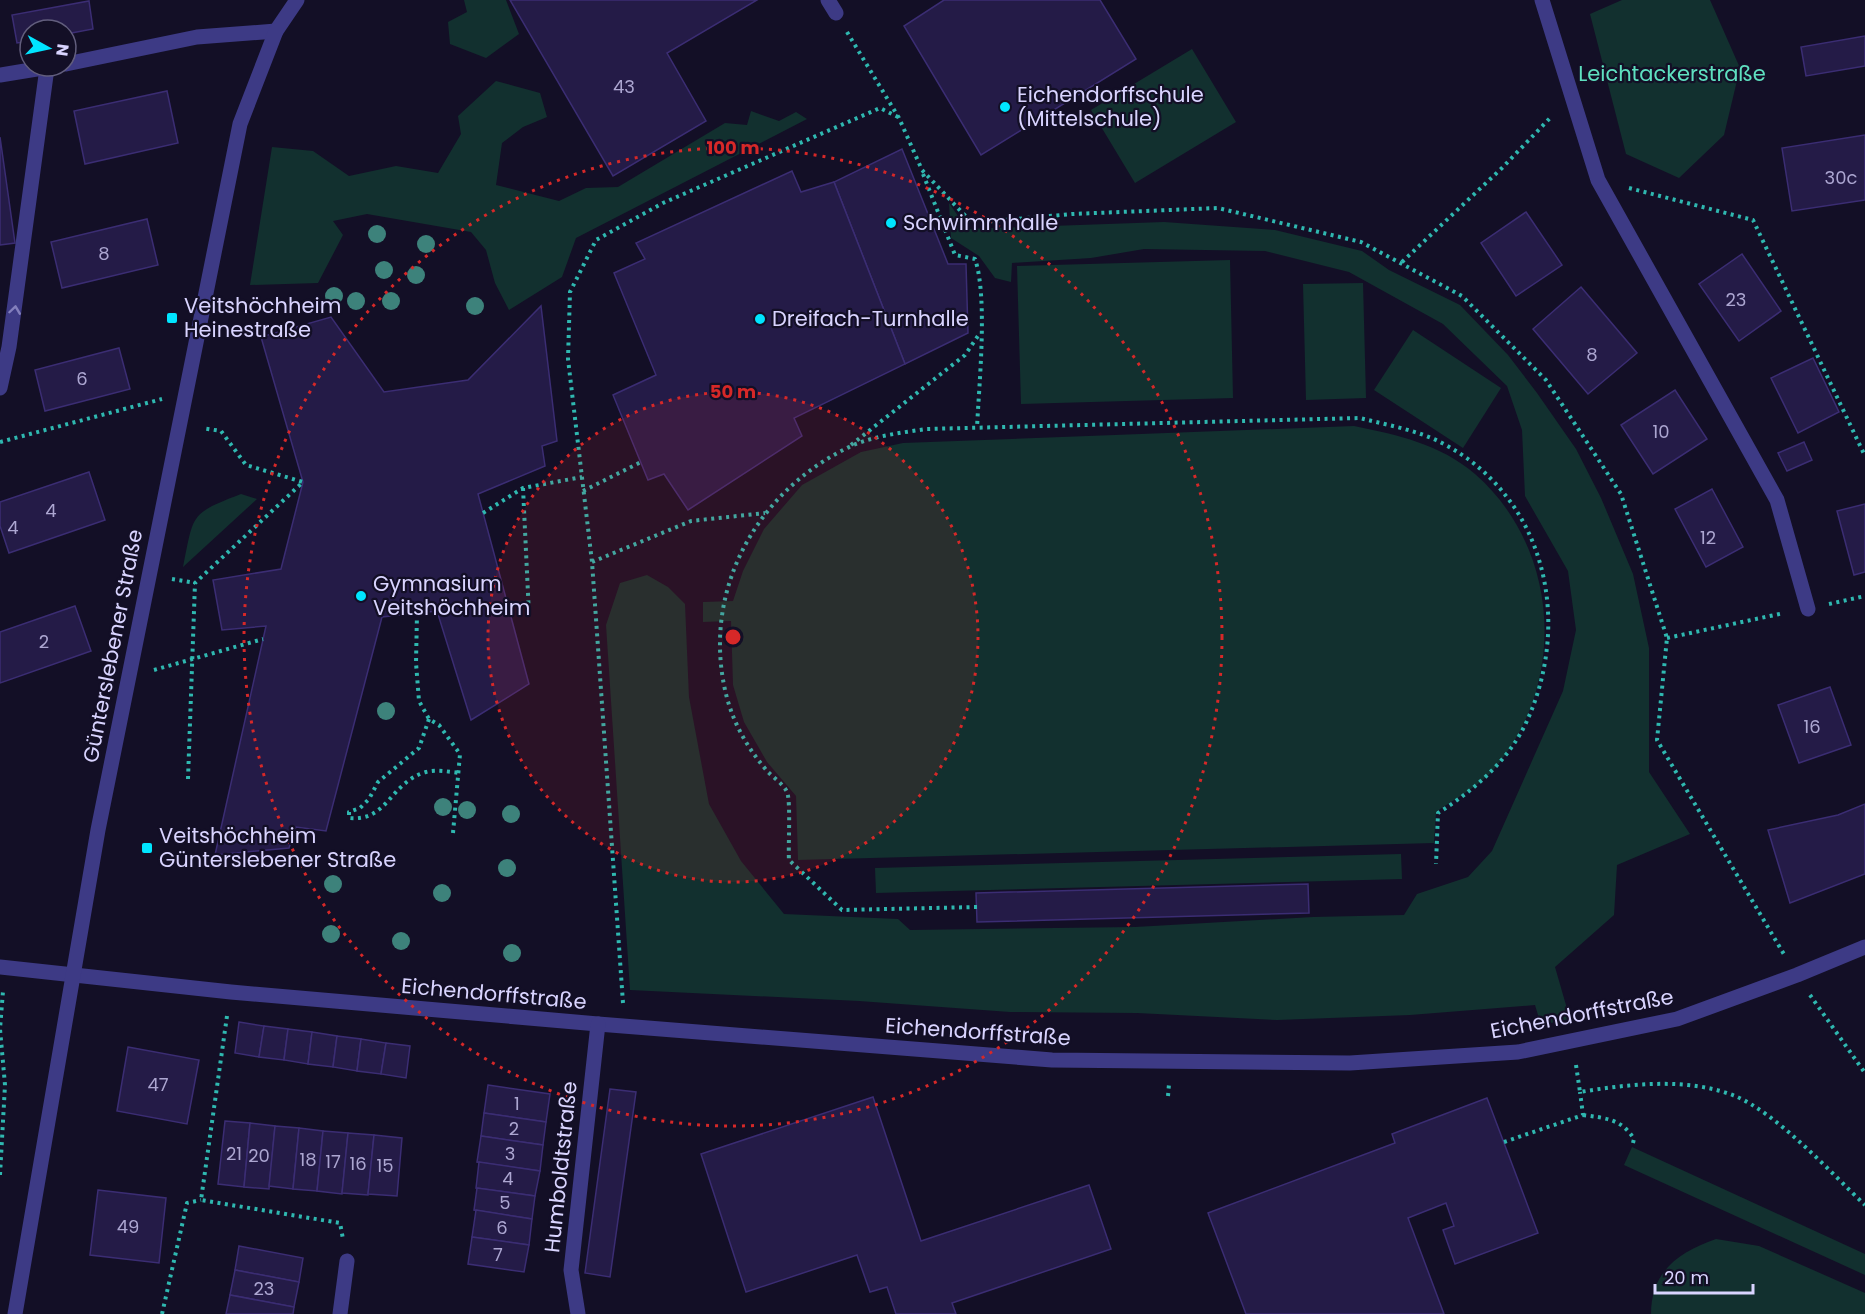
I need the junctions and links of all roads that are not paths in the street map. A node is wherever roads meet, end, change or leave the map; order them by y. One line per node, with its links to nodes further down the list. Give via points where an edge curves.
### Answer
1 (297, 0): 3 (street, Günterslebener Straße)
2 (1542, 0): 9 (street, via 1598,180 1777,500)
3 (276, 31): 4 (street, via 197,37); 12 (street, Günterslebener Straße, via 240,124 98,830)
4 (78, 62)
5 (18, 72): 6 (street)
6 (0, 75)
7 (49, 78): 8 (street, one-way to 7)
8 (0, 388)
9 (1808, 609)
10 (1865, 947): 13 (street, Eichendorffstraße, via 1677,1019 1518,1052 1350,1064 1052,1060)
11 (3, 968): 12 (street, Eichendorffstraße)
12 (74, 974): 13 (street, Eichendorffstraße, via 231,992); 15 (street, Günterslebener Straße)
13 (598, 1024): 17 (street, Humboldtstraße, via 571,1269)
14 (347, 1260): 16 (street)
15 (15, 1314)
16 (340, 1314)
17 (578, 1314)

